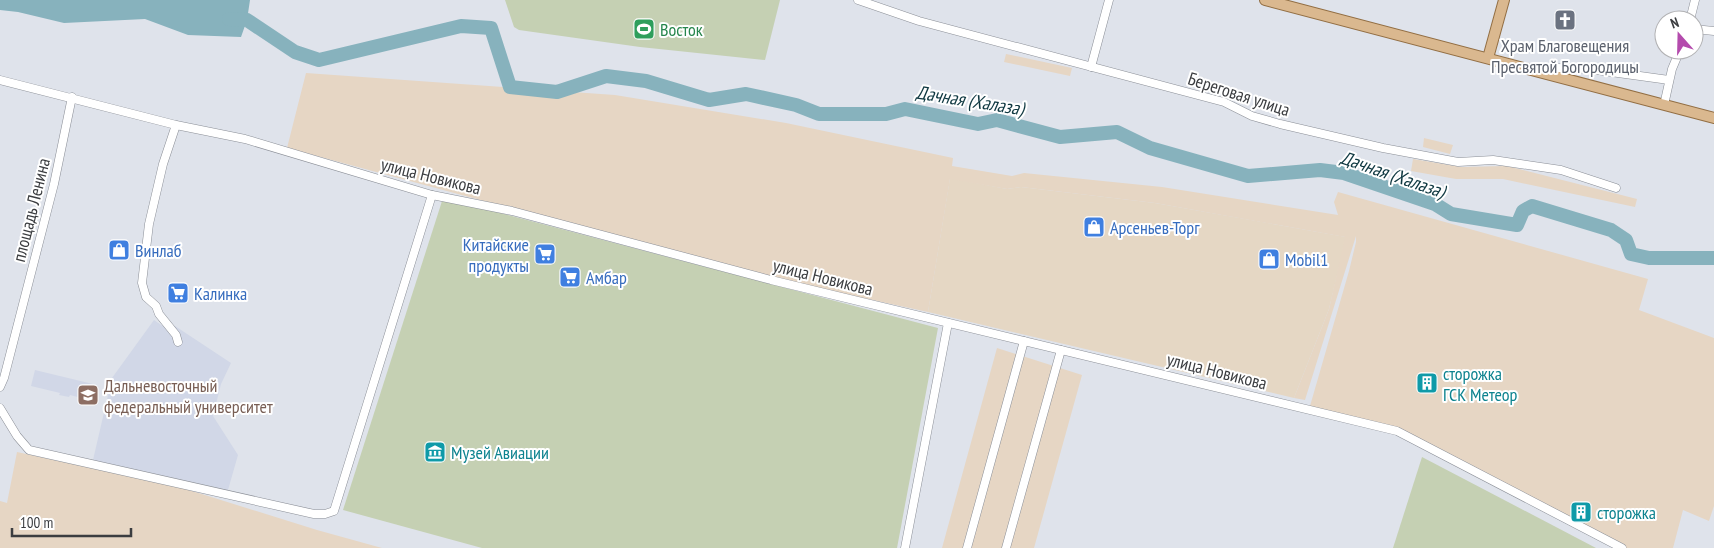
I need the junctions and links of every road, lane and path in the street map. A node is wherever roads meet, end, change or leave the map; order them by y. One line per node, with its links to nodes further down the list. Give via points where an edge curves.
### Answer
1 (858, 0): 7 (street, Береговая улица, via 919,21)
2 (1109, 0): 7 (street)
3 (1265, 0): 5 (main road)
4 (1504, 0): 5 (main road)
5 (1488, 58): 8 (main road)
6 (1676, 60): 10 (street)
7 (1090, 67): 15 (street, Береговая улица, via 1224,102 1252,116 1280,124 1383,148 1458,162 1493,160 1561,170)
8 (1545, 73): 10 (street, via 1558,68 1590,69); 12 (main road)
9 (0, 80): 11 (street, улица Новикова)
10 (1669, 80): 12 (street)
11 (72, 97): 14 (street, улица Новикова); 21 (street, площадь Ленина, via 54,184)
12 (1664, 105): 13 (main road)
13 (1714, 118)
14 (176, 125): 16 (street, улица Новикова, via 245,139); 19 (street, via 149,224 142,284 146,297 156,306)
15 (1616, 188)
16 (432, 195): 17 (street, улица Новикова, via 512,211); 22 (street, via 334,511 314,514 29,450)
17 (948, 323): 18 (street, улица Новикова); 23 (street)
18 (1024, 341): 20 (street, улица Новикова); 24 (street)
19 (178, 342)
20 (1061, 350): 25 (street); 26 (street, улица Новикова, via 1397,431)
21 (0, 387)
22 (0, 408)
23 (905, 548)
24 (967, 548)
25 (1006, 548)
26 (1622, 548)

